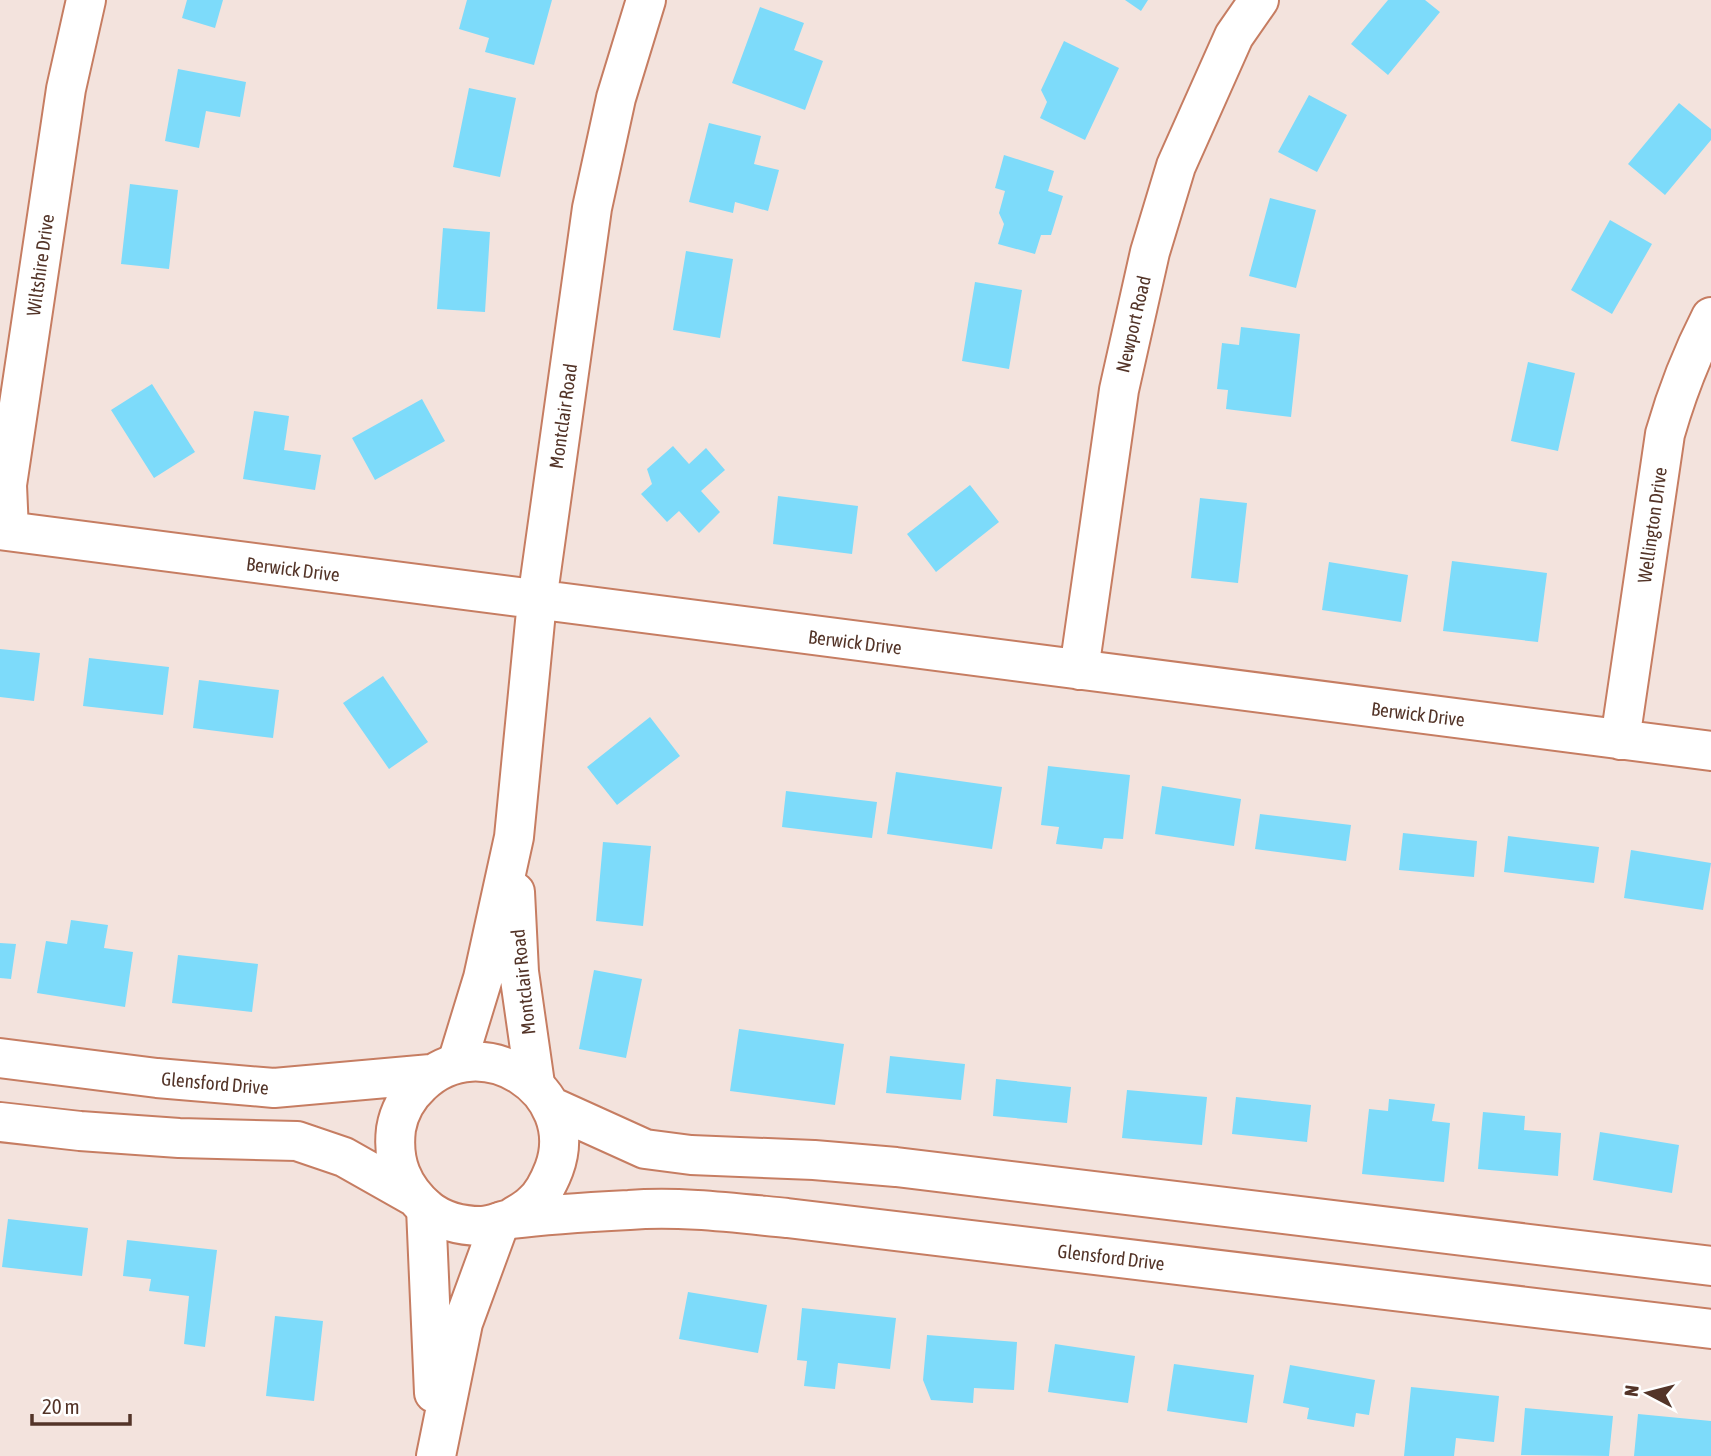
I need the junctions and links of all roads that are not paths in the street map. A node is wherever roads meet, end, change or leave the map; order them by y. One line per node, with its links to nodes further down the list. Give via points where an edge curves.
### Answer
1 (86, 0): 5 (street, Wiltshire Drive, via 66,89 7,485)
2 (646, 0): 6 (street, Montclair Road, via 616,97 592,208)
3 (1259, 0): 7 (street, Newport Road, via 1234,36 1176,166 1150,252 1119,390)
4 (1711, 317): 8 (street, Wellington Drive, via 1678,390 1665,434)
5 (5, 531): 6 (street, Berwick Drive)
6 (537, 601): 7 (street, Berwick Drive); 10 (street, Montclair Road)
7 (1079, 670): 8 (street, Berwick Drive)
8 (1620, 740): 9 (street, Berwick Drive)
9 (1711, 751)
10 (514, 837): 12 (street, Montclair Road, via 482,978); 13 (street, Montclair Road, via 519,972)
11 (0, 1058): 12 (street, Glensford Drive, via 274,1088)
12 (444, 1068): 13 (street, via 485,1060 512,1068); 15 (street, via 411,1093 398,1118 394,1146 400,1173)
13 (543, 1095): 16 (street, via 558,1131 558,1158 549,1183 532,1204); 17 (street, via 645,1149 910,1169)
14 (0, 1122): 15 (street, via 180,1138 297,1141 344,1157)
15 (419, 1202): 16 (street, via 457,1224 484,1226); 19 (street)
16 (505, 1220): 18 (street, Glensford Drive, via 631,1209 787,1218); 19 (street, via 463,1323)
17 (1711, 1266)
18 (1711, 1329)
19 (436, 1453)

